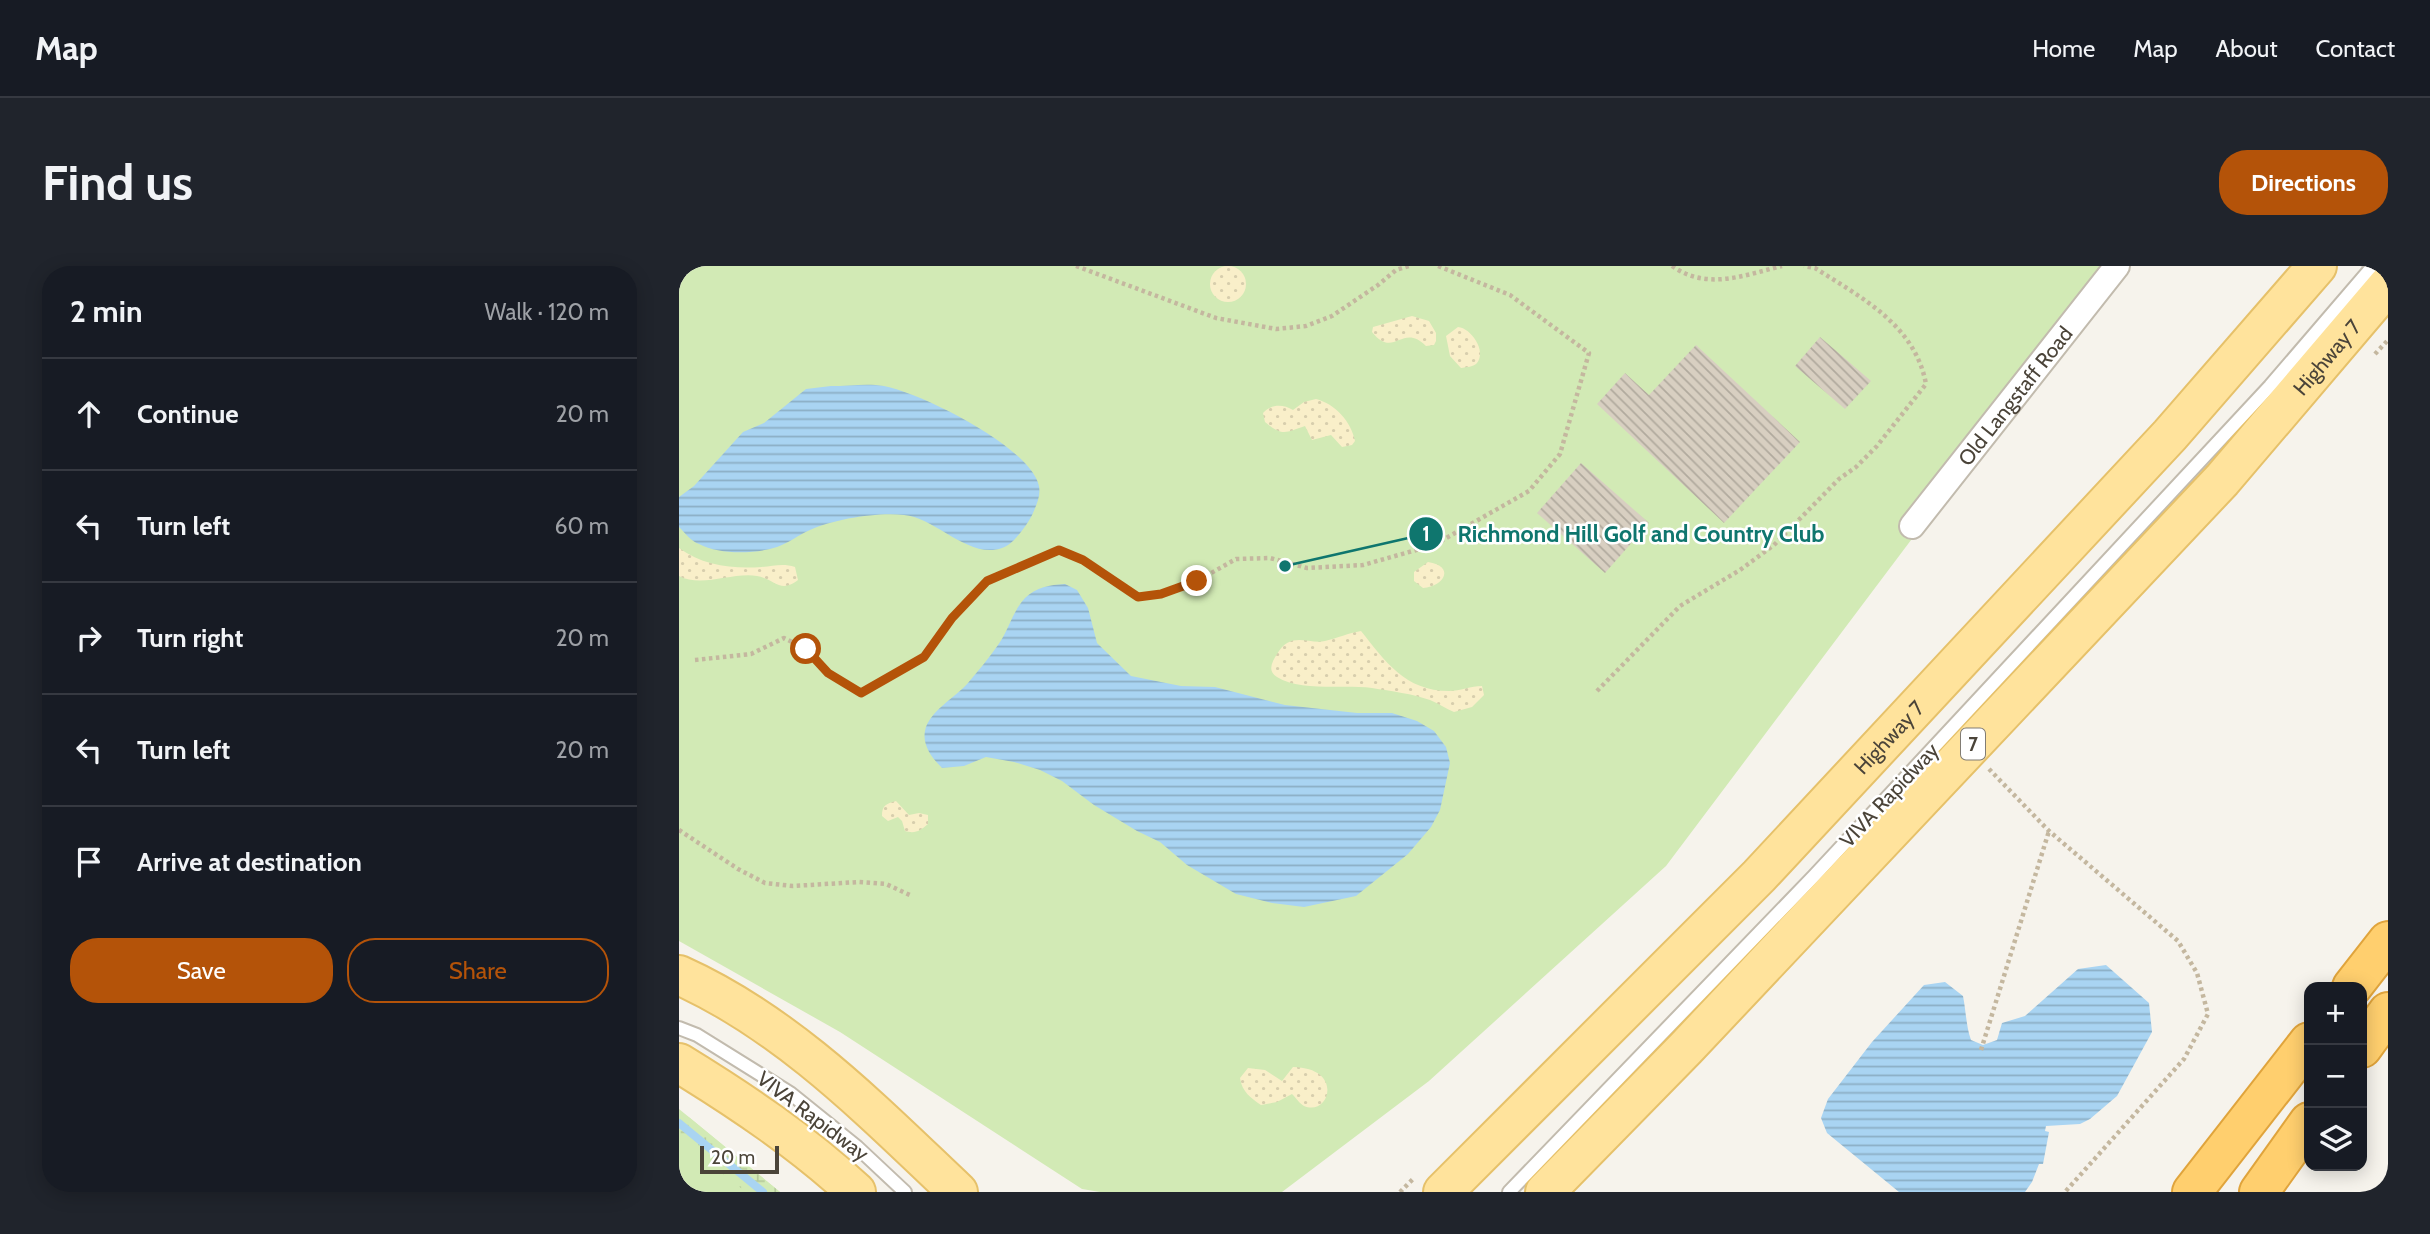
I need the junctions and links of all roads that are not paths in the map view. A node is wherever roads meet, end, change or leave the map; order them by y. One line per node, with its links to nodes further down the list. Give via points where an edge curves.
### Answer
1 (2117, 266): 5 (street, Old Langstaff Road)
2 (2316, 266): 18 (main road, Highway 7, via 2170,435 1759,876)
3 (2373, 266): 19 (lane, VIVA Rapidway, via 2270,386 1823,866)
4 (2388, 285): 20 (main road, Highway 7 / 7, via 2222,480)
5 (1912, 526)
6 (2388, 941): 8 (highway)
7 (679, 975): 17 (main road, via 770,1026 823,1066)
8 (2356, 982)
9 (2388, 1012): 12 (highway)
10 (679, 1028): 16 (lane, VIVA Rapidway, via 790,1093)
11 (2307, 1045): 21 (highway)
12 (2364, 1045)
13 (679, 1062): 15 (main road, via 791,1138)
14 (2304, 1129): 22 (highway)
15 (856, 1192)
16 (905, 1192)
17 (958, 1192)
18 (1443, 1192)
19 (1509, 1192)
20 (1545, 1192)
21 (2192, 1192)
22 (2259, 1192)

